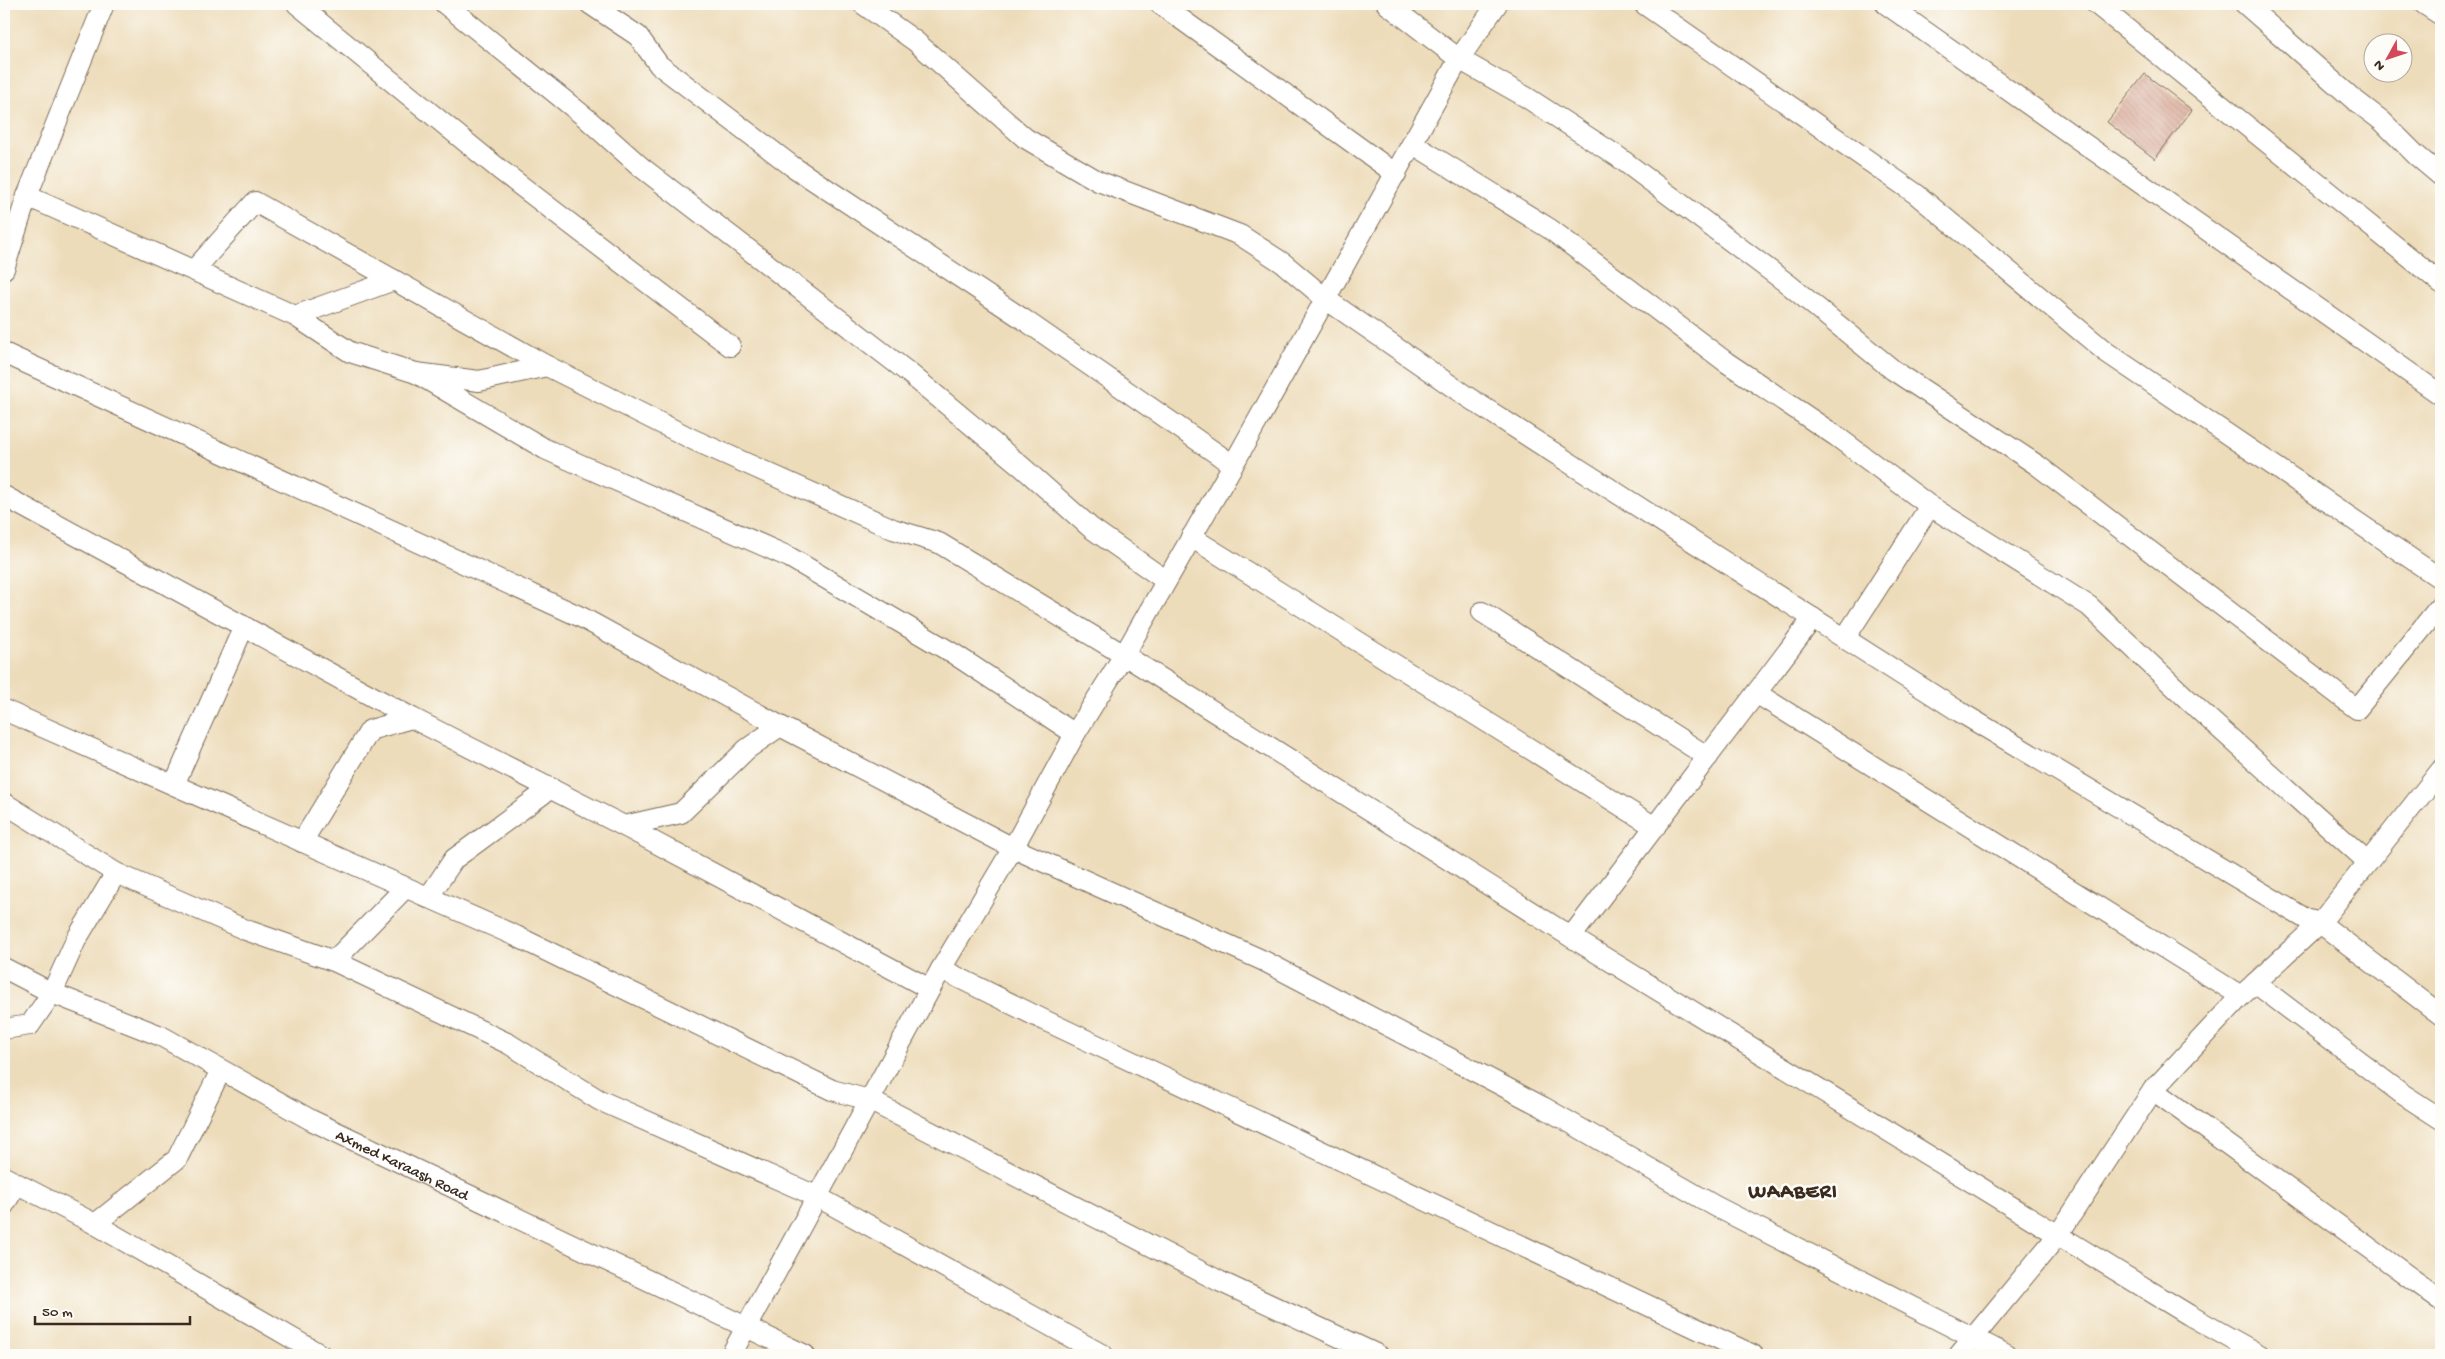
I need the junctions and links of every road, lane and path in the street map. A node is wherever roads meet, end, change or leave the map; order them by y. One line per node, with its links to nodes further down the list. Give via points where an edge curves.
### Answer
1 (297, 4): 26 (street, via 499,169)
2 (445, 4): 36 (street, via 585,117 641,167 909,373 1091,528)
3 (590, 4): 31 (street, via 638,36 658,65 792,166 1023,319)
4 (863, 4): 24 (street, via 915,41 1025,138 1098,181 1240,235 1282,263)
5 (1160, 4): 17 (street)
6 (1387, 4): 15 (street)
7 (1497, 4): 15 (street)
8 (1644, 4): 35 (street, via 1916,194 2106,352)
9 (1886, 4): 30 (street)
10 (2096, 4): 23 (street)
11 (2245, 4): 18 (street)
12 (2424, 4): 14 (street)
13 (102, 5): 19 (street)
14 (2441, 15)
15 (1459, 59): 16 (street); 37 (street, via 1526,97 1617,156 1788,284 1893,370 2037,465 2357,709)
16 (1413, 144): 17 (street); 33 (street, via 1550,229 1726,362 1836,436)
17 (1396, 174): 24 (street)
18 (2441, 176)
19 (27, 196): 20 (street); 21 (street)
20 (4, 269)
21 (194, 270): 22 (street, via 255,202); 25 (street)
22 (394, 280): 25 (street); 28 (street)
23 (2441, 283)
24 (1327, 300): 31 (street); 39 (street, via 1474,401)
25 (295, 316): 29 (street, via 350,352)
26 (730, 346)
27 (4, 353): 46 (street, via 581,617)
28 (547, 366): 29 (street, via 479,381); 42 (street, via 694,440 893,528 940,543)
29 (416, 373): 47 (street, via 546,448 789,557 954,654)
30 (2441, 395)
31 (1233, 465): 34 (street)
32 (4, 496): 40 (street)
33 (1930, 506): 41 (street); 57 (street, via 2089,606)
34 (1191, 536): 36 (street); 54 (street)
35 (2441, 579)
36 (1165, 580): 42 (street)
37 (2441, 606)
38 (1482, 612): 48 (street)
39 (1813, 618): 41 (street); 43 (street)
40 (244, 626): 45 (street); 50 (street)
41 (1845, 638): 61 (street, via 1968,717 2306,919)
42 (1124, 655): 47 (street); 62 (street)
43 (1756, 694): 48 (street); 67 (street)
44 (4, 710): 50 (street)
45 (412, 718): 51 (street); 55 (street, via 370,730)
46 (780, 726): 53 (street, via 747,749 681,813); 56 (street)
47 (1075, 734): 56 (street)
48 (1708, 757): 54 (street)
49 (2438, 780): 57 (street)
50 (174, 785): 55 (street)
51 (551, 788): 53 (street); 60 (street, via 454,859)
52 (4, 802): 58 (street)
53 (624, 826): 66 (street)
54 (1655, 827): 62 (street)
55 (302, 842): 59 (street)
56 (1013, 848): 65 (street); 82 (street, via 1264,961 1544,1107 1715,1206)
57 (2368, 862): 61 (street)
58 (116, 872): 63 (street, via 246,930); 68 (street, via 76,940)
59 (405, 888): 60 (street); 63 (street)
60 (428, 898): 73 (street, via 516,936 832,1090)
61 (2320, 923): 67 (street); 69 (street)
62 (1571, 937): 79 (street)
63 (334, 961): 76 (street, via 509,1044 599,1100)
64 (4, 968): 68 (street, Axmed Karaash Road)
65 (941, 969): 66 (street); 88 (street)
66 (930, 989): 73 (street)
67 (2248, 989): 72 (street); 74 (street)
68 (52, 993): 70 (street, via 30,1025); 71 (street, Axmed Karaash Road, via 160,1036)
69 (2441, 1015)
70 (4, 1029)
71 (221, 1070): 78 (street, via 177,1159); 81 (street, Axmed Karaash Road, via 311,1120)
72 (2153, 1090): 79 (street); 80 (street)
73 (869, 1100): 76 (street); 87 (street, via 1219,1281)
74 (2441, 1119)
75 (10, 1180): 77 (street); 78 (street)
76 (816, 1196): 81 (street); 86 (street)
77 (4, 1205)
78 (95, 1224): 83 (street)
79 (2058, 1235): 82 (street); 91 (street)
80 (2441, 1300)
81 (744, 1327): 84 (street); 85 (street, Axmed Karaash Road)
82 (1973, 1339): 89 (street); 90 (street)
83 (321, 1355)
84 (731, 1355)
85 (805, 1355)
86 (1103, 1355)
87 (1378, 1355)
88 (1753, 1355)
89 (1959, 1355)
90 (2007, 1355)
91 (2260, 1355)

